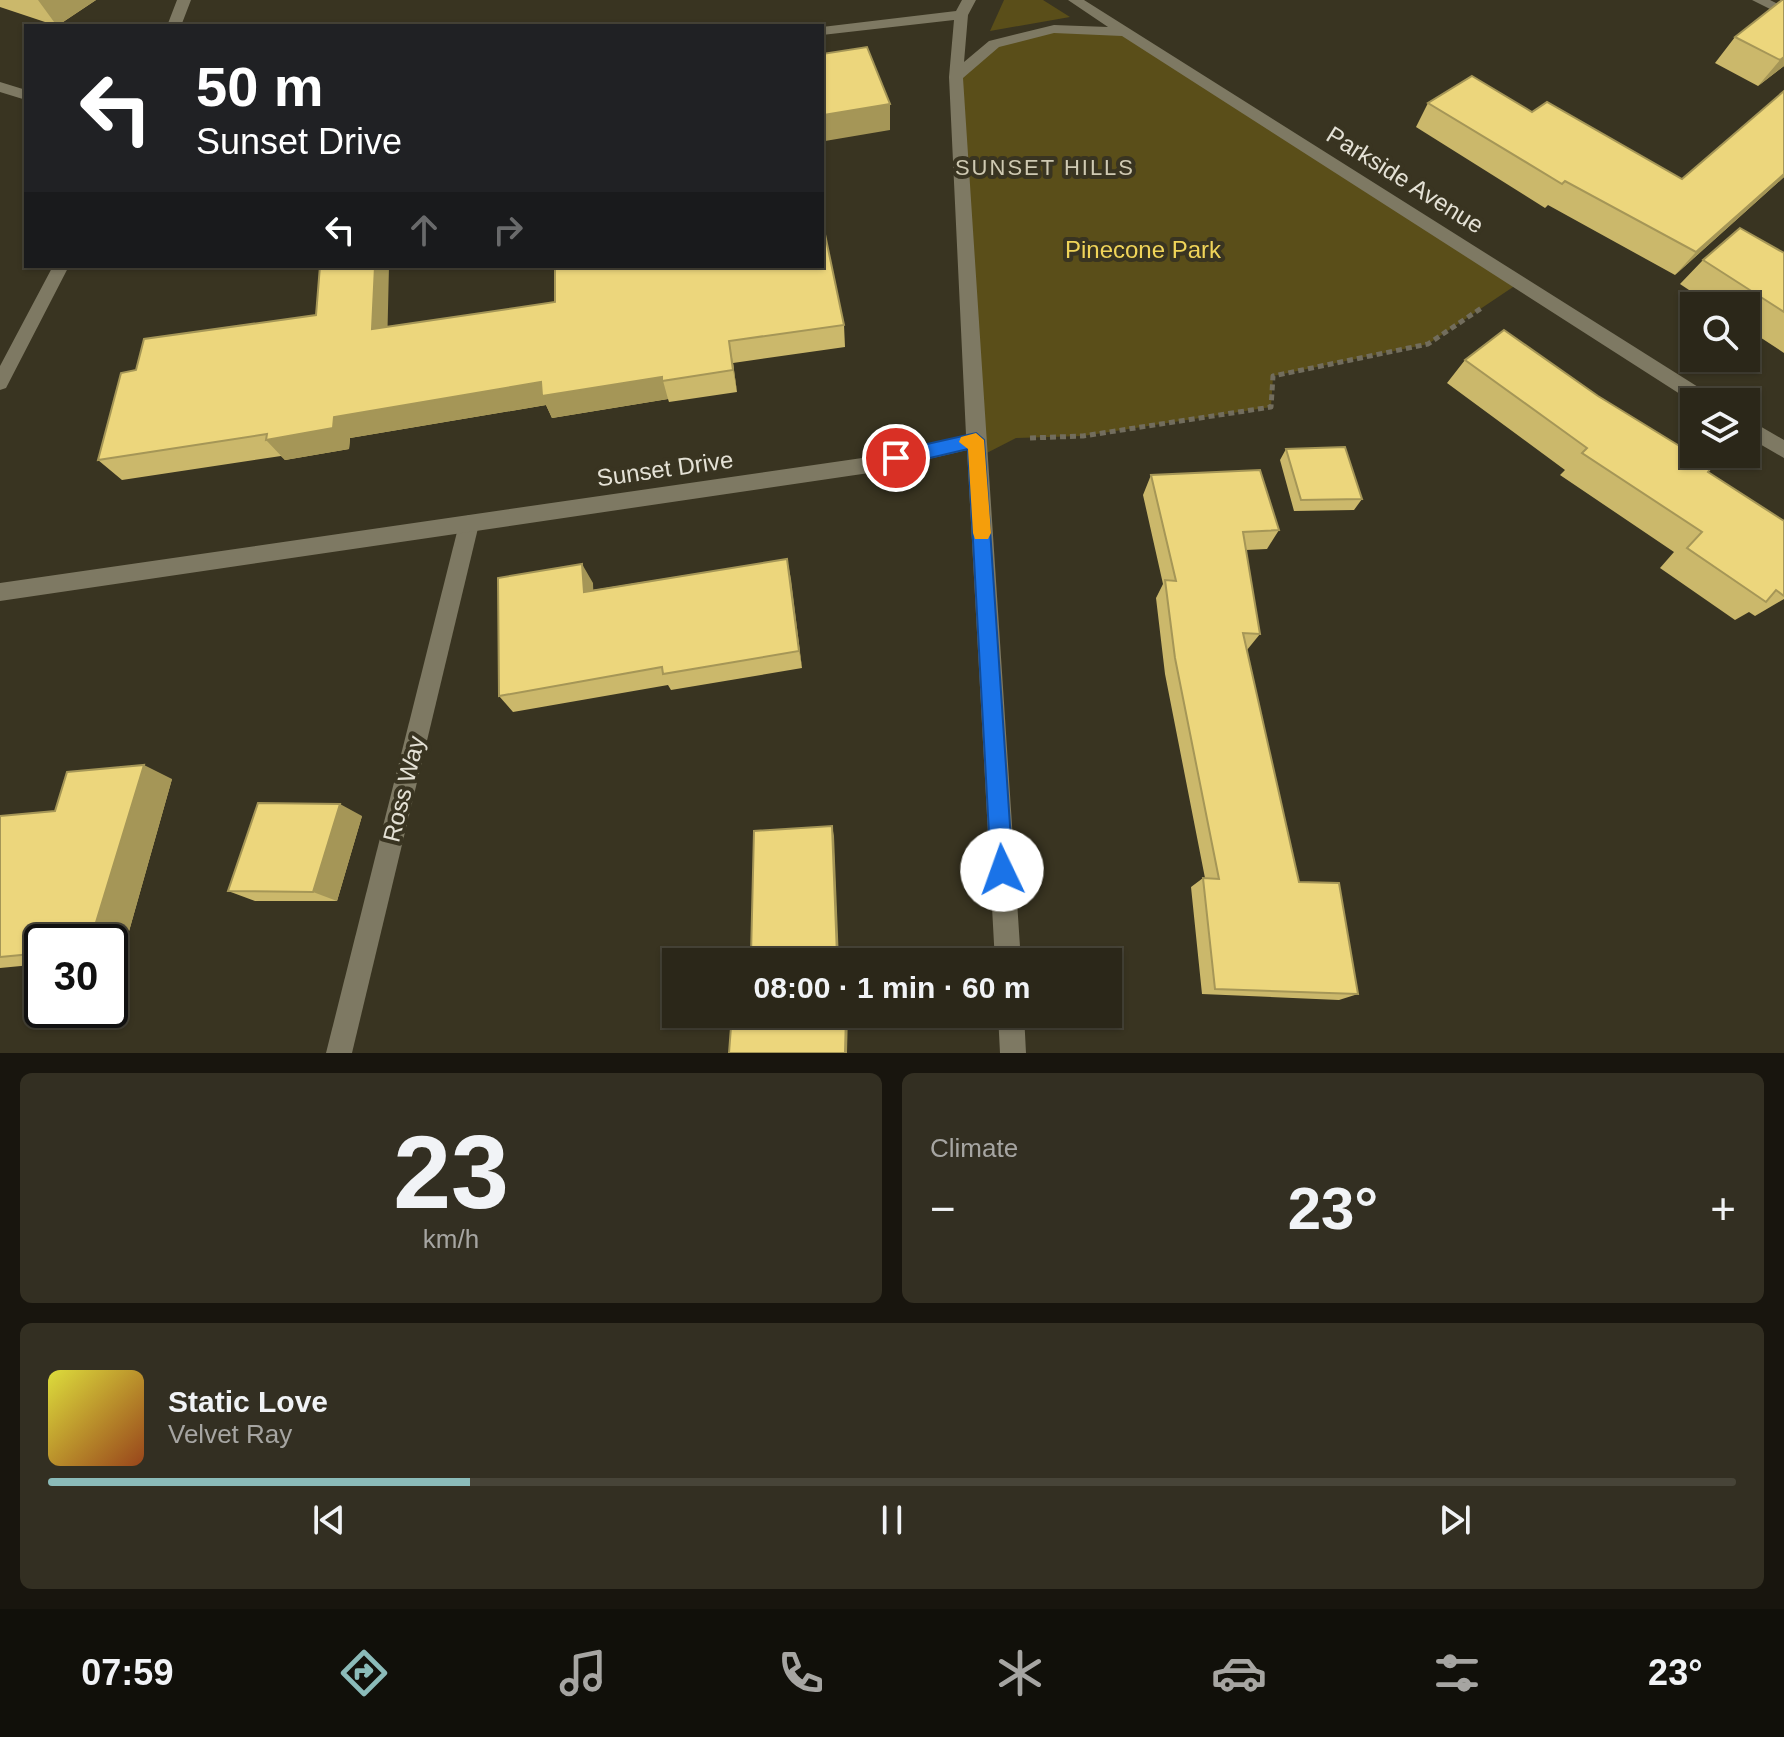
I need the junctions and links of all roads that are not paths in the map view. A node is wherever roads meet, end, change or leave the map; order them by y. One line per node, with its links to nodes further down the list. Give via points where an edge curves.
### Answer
1 (184, 0): 6 (street)
2 (1075, 0): 8 (street, Parkside Avenue)
3 (1759, 0): 5 (street)
4 (965, 8): 7 (street); 9 (street)
5 (1784, 12)
6 (175, 24)
7 (824, 31)
8 (1124, 32): 9 (street, via 1054,29 994,44); 14 (street, Parkside Avenue)
9 (956, 77): 16 (street)
10 (0, 87): 11 (street)
11 (24, 94)
12 (60, 268): 13 (street)
13 (0, 383)
14 (1685, 388)
15 (1760, 435): 17 (street)
16 (976, 440): 18 (street, Sunset Drive, via 869,465); 20 (street)
17 (1784, 450)
18 (469, 524): 19 (street, Sunset Drive); 22 (street, Ross Way)
19 (0, 592)
20 (1007, 948)
21 (1012, 1028): 23 (street)
22 (339, 1053)
23 (1013, 1053)

